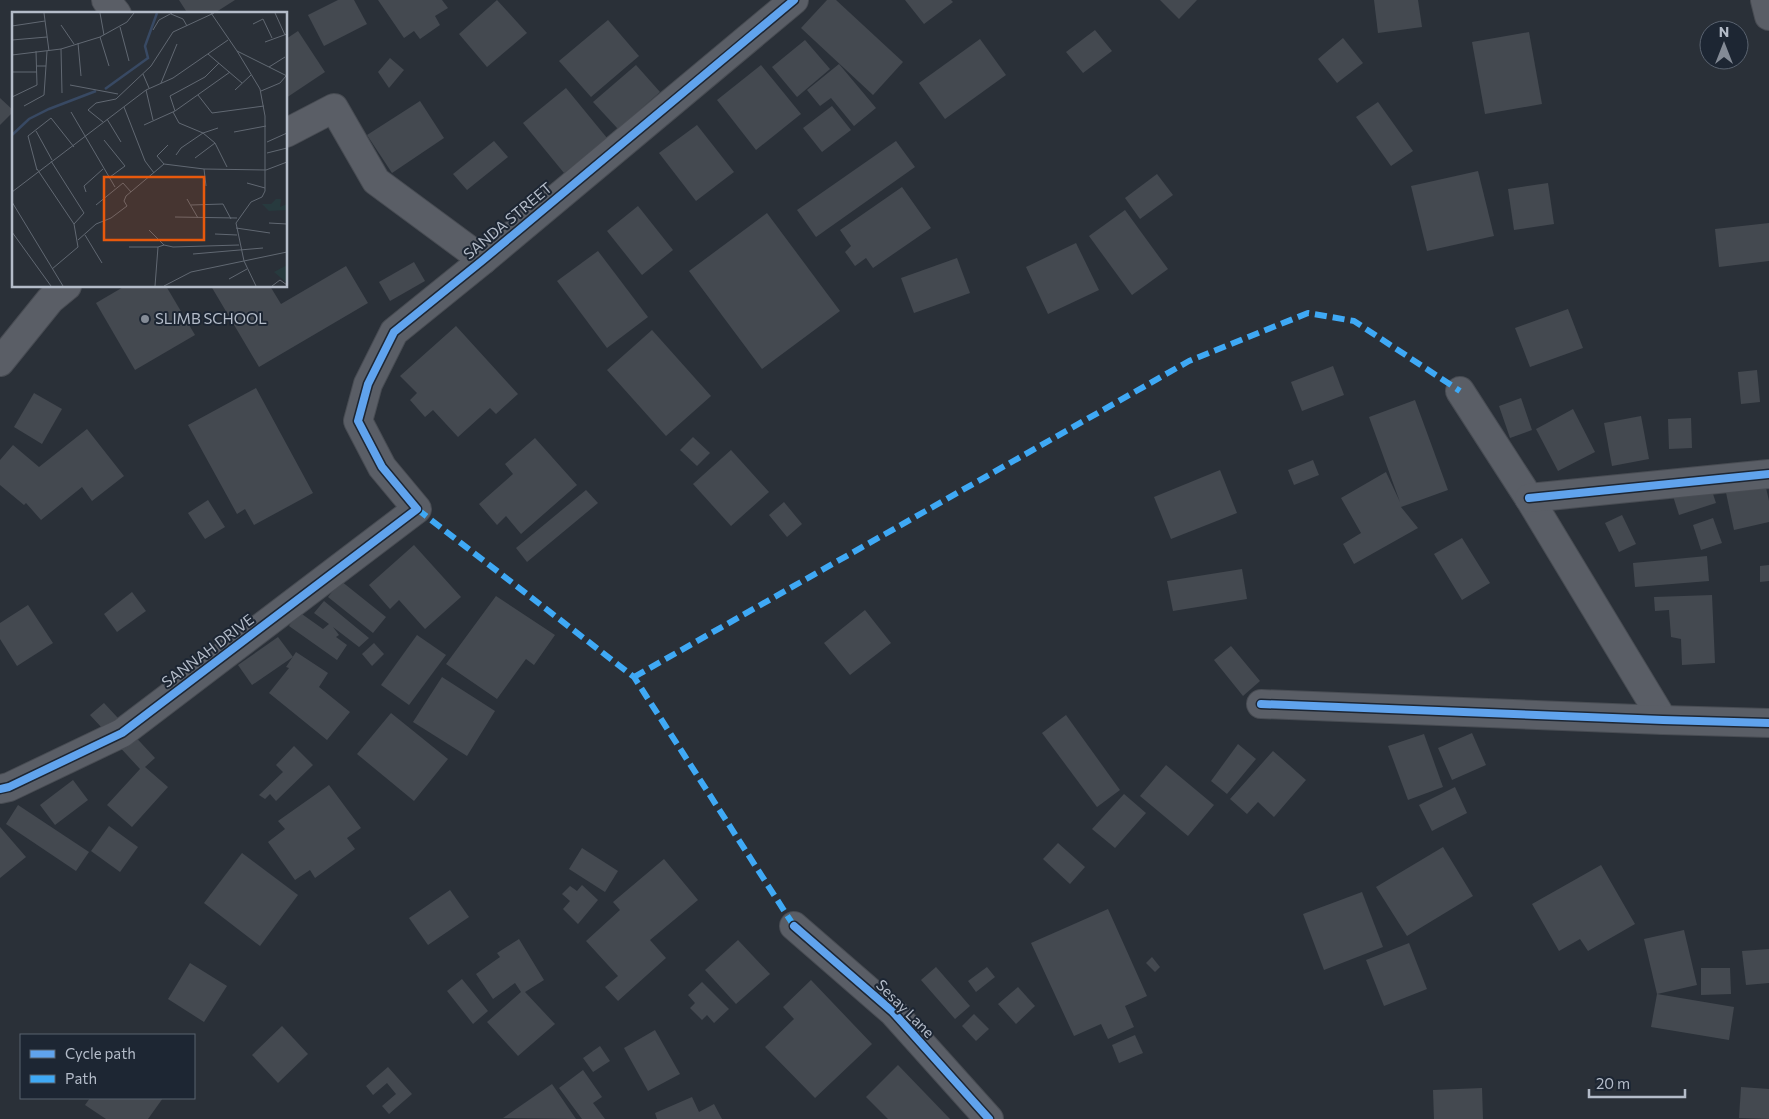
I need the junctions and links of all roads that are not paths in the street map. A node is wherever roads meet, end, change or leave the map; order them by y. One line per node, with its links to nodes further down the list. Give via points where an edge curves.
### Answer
1 (794, 0): 5 (street, SANDA STREET)
2 (1765, 0): 3 (street)
3 (1769, 16)
4 (288, 131): 5 (street, via 334,108 376,181)
5 (482, 260): 11 (street, SANDA STREET, via 394,332 368,384 358,421 382,467)
6 (65, 288): 7 (street, via 50,300)
7 (0, 362)
8 (1460, 390): 10 (street)
9 (1769, 474): 10 (street)
10 (1529, 498): 13 (street)
11 (417, 509): 15 (street, SANNAH DRIVE, via 122,732)
12 (1261, 704): 13 (street)
13 (1662, 720): 14 (street)
14 (1769, 723)
15 (0, 789)
16 (794, 926): 17 (street, Sesay Lane, via 893,1012)
17 (989, 1119)

